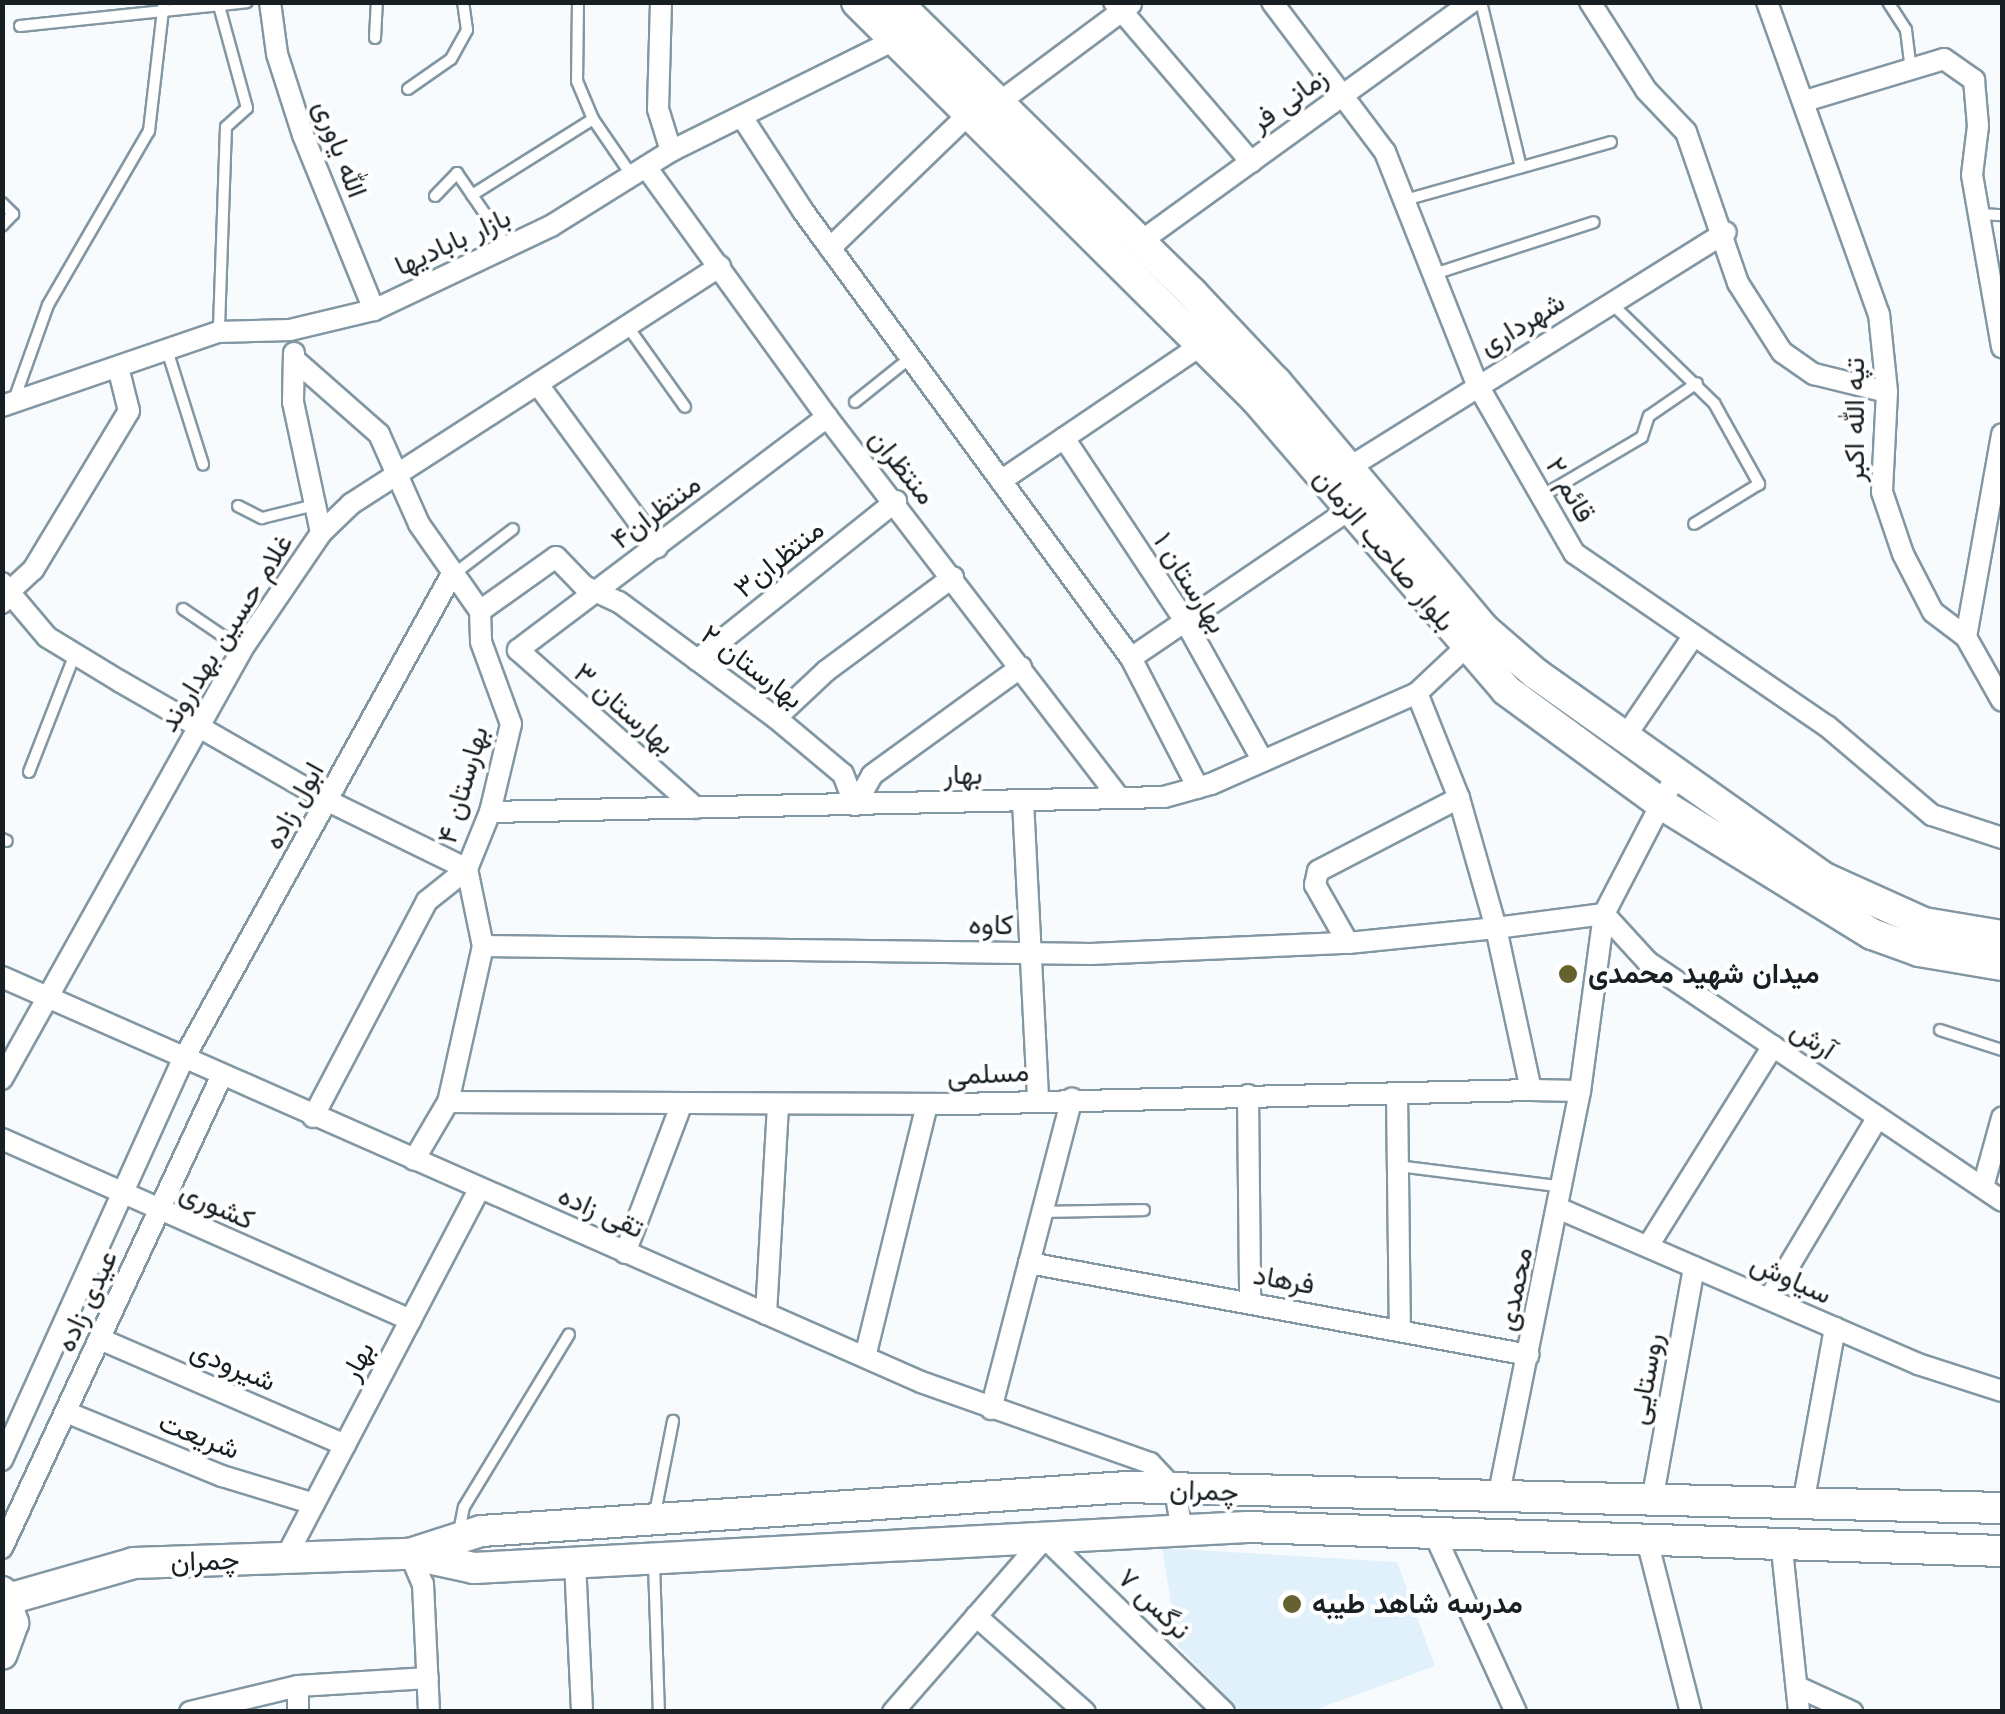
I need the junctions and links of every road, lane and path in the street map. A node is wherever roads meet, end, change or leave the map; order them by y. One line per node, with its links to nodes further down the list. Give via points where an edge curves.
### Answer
1 (248, 2): 14 (lane)
2 (270, 2): 47 (street, الله یاوری, via 276,54 303,135)
3 (377, 2): 19 (lane)
4 (463, 2): 21 (lane, via 467,30 450,58 437,74)
5 (578, 2): 25 (lane, via 577,81)
6 (661, 2): 28 (street, via 658,108)
7 (857, 2): 17 (street, بلوار صاحب الزمان)
8 (1272, 2): 22 (street, قائم ۲)
9 (1471, 2): 22 (street, زمانی فر)
10 (1481, 2): 30 (lane)
11 (1590, 2): 40 (street, via 1646,90 1686,132)
12 (1767, 2): 23 (street, تپه الله اکبر)
13 (1888, 2): 20 (lane, via 1906,30)
14 (218, 3): 16 (lane); 50 (lane, via 247,108 226,127)
15 (1123, 5): 24 (street); 29 (street)
16 (164, 6): 18 (lane); 62 (lane, via 149,131 48,305)
17 (902, 21): 24 (street, بلوار صاحب الزمان); 26 (street, بازار بابادیها)
18 (20, 26)
19 (375, 38)
20 (1910, 64): 23 (street); 36 (street, via 1944,59 1974,80 1972,175)
21 (408, 89)
22 (1343, 95): 29 (street, زمانی فر); 34 (street, قائم ۲, via 1385,152)
23 (1805, 101): 60 (street, تپه الله اکبر, via 1879,314)
24 (983, 109): 41 (street, بلوار صاحب الزمان); 43 (street); 51 (street, بلوار صاحب الزمان)
25 (593, 118): 31 (lane); 33 (lane)
26 (744, 120): 28 (street, بازار بابادیها); 43 (street)
27 (1610, 142): 30 (lane)
28 (672, 151): 31 (street, بازار بابادیها)
29 (1251, 162): 41 (street, زمانی فر)
30 (1521, 167): 34 (lane)
31 (639, 171): 42 (street, بازار بابادیها); 44 (street, منتظران)
32 (435, 196): 33 (lane, via 457,173)
33 (472, 196): 42 (lane)
34 (1402, 201): 45 (street, قائم ۲)
35 (2, 203): 39 (lane, via 13,214)
36 (1980, 214): 37 (lane); 52 (street)
37 (2002, 215)
38 (1594, 222): 45 (lane)
39 (2, 226)
40 (1726, 232): 46 (street, شهرداری); 60 (street, via 1738,284 1782,352 1814,374)
41 (1140, 242): 68 (street, بلوار صاحب الزمان)
42 (508, 246): 47 (street, بازار بابادیها)
43 (830, 248): 54 (street)
44 (720, 266): 48 (street, غلام حسین بهداروند); 64 (street, منتظران)
45 (1430, 275): 57 (street, قائم ۲)
46 (1610, 302): 57 (street, شهرداری); 58 (lane)
47 (374, 310): 49 (street, بازار بابادیها)
48 (628, 327): 59 (street, غلام حسین بهداروند); 63 (lane)
49 (290, 330): 50 (street, بازار بابادیها); 55 (street)
50 (218, 332): 53 (street, بازار بابادیها)
51 (1203, 344): 66 (street); 75 (street, بلوار صاحب الزمان)
52 (2002, 347)
53 (167, 350): 56 (street, بازار بابادیها); 67 (lane)
54 (911, 358): 61 (lane); 70 (street)
55 (295, 360): 69 (street, via 379,434); 73 (street, via 292,402)
56 (118, 366): 62 (street, بازار بابادیها); 83 (street, via 129,411 33,570)
57 (1478, 384): 68 (street, شهرداری); 71 (street, قائم ۲)
58 (1697, 384): 71 (lane, via 1649,416 1642,437); 76 (lane, via 1759,484)
59 (539, 386): 69 (street, غلام حسین بهداروند); 79 (street)
60 (1887, 392): 87 (street, تپه الله اکبر, via 1882,492 1902,554 1933,612)
61 (855, 402)
62 (8, 403)
63 (685, 408)
64 (827, 417): 72 (street, منتظران); 79 (street, منتظران۴)
65 (2002, 434): 87 (street)
66 (1064, 438): 70 (street); 86 (street, بهارستان ۱)
67 (203, 464)
68 (1350, 467): 100 (street, بلوار صاحب الزمان, via 1485,630)
69 (399, 476): 78 (street, غلام حسین بهداروند, via 350,504); 80 (street)
70 (1002, 480): 93 (street)
71 (1542, 496): 88 (street, قائم ۲, via 1574,552)
72 (896, 501): 81 (street, منتظران); 94 (street, منتظران۳)
73 (315, 505): 74 (lane, via 262,518); 78 (street)
74 (238, 506)
75 (1350, 508): 86 (street); 89 (street, بلوار صاحب الزمان)
76 (1694, 524)
77 (513, 529): 80 (lane)
78 (321, 533): 90 (street, غلام حسین بهداروند)
79 (657, 547): 82 (street, منتظران۴)
80 (451, 576): 85 (street); 107 (street, ابول زاده)
81 (954, 577): 95 (street, منتظران); 98 (street, via 826,671)
82 (597, 591): 85 (street, بهارستان ۲, via 556,557); 91 (street, منتظران۴); 94 (street, بهارستان ۲)
83 (5, 593): 92 (street)
84 (183, 609): 90 (lane)
85 (480, 610): 111 (street, بهارستان ۴, via 482,642 511,724)
86 (1185, 621): 93 (street); 101 (street, بهارستان ۱)
87 (1966, 637): 97 (street, تپه الله اکبر)
88 (1692, 638): 100 (street); 112 (street, قائم ۲, via 1827,726 1932,815)
89 (1465, 648): 96 (street, بهار); 104 (street, بلوار صاحب الزمان, via 1506,690)
90 (242, 649): 99 (street, غلام حسین بهداروند)
91 (518, 650): 110 (street, بهارستان ۳)
92 (75, 654): 99 (street); 102 (lane)
93 (1131, 658): 103 (street)
94 (696, 660): 98 (street, بهارستان ۲)
95 (1021, 667): 105 (street, منتظران); 109 (street, via 872,774)
96 (1417, 693): 101 (street, بهار); 106 (street)
97 (2002, 701)
98 (776, 718): 109 (street, بهارستان ۲, via 843,774)
99 (199, 725): 107 (street); 122 (street, غلام حسین بهداروند)
100 (1623, 740): 104 (street, بلوار صاحب الزمان)
101 (1263, 762): 103 (street, بهار)
102 (29, 772)
103 (1198, 788): 105 (street, بهار)
104 (1669, 791): 114 (street); 116 (street, بلوار صاحب الزمان, via 1886,909); 120 (street, بلوار صاحب الزمان, via 1872,934 1919,951)
105 (1119, 798): 108 (street, بهار)
106 (1458, 798): 115 (street); 117 (street, via 1318,871 1315,885)
107 (328, 801): 113 (street); 126 (street, ابول زاده)
108 (1024, 801): 109 (street, بهار); 119 (street)
109 (855, 804): 110 (street, بهار)
110 (696, 808): 111 (street, بهار)
111 (490, 812): 113 (street, بهارستان ۴)
112 (2002, 838)
113 (467, 870): 118 (street, بهارستان ۴); 139 (street, via 427,901)
114 (1604, 914): 115 (street, کاوه); 124 (street, آرش, via 1648,962); 130 (street, محمدی)
115 (1496, 928): 117 (street, کاوه); 129 (street)
116 (2002, 936)
117 (1348, 943): 119 (street, کاوه)
118 (483, 946): 119 (street, کاوه); 135 (street, بهارستان ۴)
119 (1031, 953): 134 (street)
120 (2002, 964)
121 (2, 978): 122 (street, تقی زاده)
122 (44, 996): 126 (street, تقی زاده); 128 (street, غلام حسین بهداروند)
123 (1940, 1030): 125 (lane)
124 (1774, 1046): 140 (street, آرش); 154 (street)
125 (2002, 1050)
126 (182, 1060): 127 (street, تقی زاده); 148 (street, عیدی زاده)
127 (221, 1077): 139 (street, تقی زاده); 152 (street, عیدی زاده)
128 (2, 1078)
129 (1530, 1090): 130 (street, مسلمی); 131 (street, مسلمی)
130 (1580, 1091): 145 (street, محمدی)
131 (1397, 1093): 132 (street, مسلمی); 144 (street)
132 (1248, 1095): 133 (street, مسلمی); 159 (street)
133 (1072, 1098): 134 (street, مسلمی); 153 (street)
134 (1038, 1099): 138 (street, مسلمی)
135 (448, 1102): 136 (street, مسلمی); 143 (street, بهارستان ۴)
136 (682, 1103): 137 (street, مسلمی); 155 (street)
137 (778, 1104): 138 (street, مسلمی); 160 (street)
138 (927, 1104): 167 (street)
139 (312, 1116): 143 (street, تقی زاده)
140 (1878, 1117): 146 (street, آرش); 158 (street)
141 (2002, 1118): 146 (street)
142 (2, 1139): 148 (street, کشوری)
143 (414, 1160): 147 (street, تقی زاده)
144 (1398, 1166): 145 (lane); 162 (street)
145 (1565, 1187): 150 (street, محمدی)
146 (1983, 1187): 149 (street, آرش)
147 (479, 1189): 155 (street, تقی زاده); 161 (street, بهار)
148 (122, 1194): 152 (street, کشوری); 173 (street, عیدی زاده)
149 (2002, 1200)
150 (1560, 1209): 154 (street, سیاوش); 166 (street, محمدی)
151 (1144, 1210): 153 (lane)
152 (159, 1211): 161 (street, کشوری); 165 (street, عیدی زاده)
153 (1042, 1212): 156 (street)
154 (1648, 1246): 157 (street, سیاوش)
155 (625, 1253): 160 (street, تقی زاده)
156 (1029, 1263): 159 (street, فرهاد); 169 (street)
157 (1694, 1267): 158 (street, سیاوش); 176 (street, روستایی)
158 (1769, 1299): 163 (street, سیاوش)
159 (1250, 1302): 162 (street, فرهاد)
160 (766, 1314): 167 (street, تقی زاده)
161 (411, 1320): 172 (street, بهار)
162 (1400, 1328): 166 (street, فرهاد)
163 (1835, 1328): 168 (street, سیاوش); 178 (street)
164 (569, 1334): 184 (lane, via 464,1508)
165 (100, 1339): 170 (street, عیدی زاده); 172 (street, شیرودی)
166 (1529, 1354): 175 (street, محمدی)
167 (865, 1358): 169 (street, تقی زاده)
168 (2002, 1391)
169 (992, 1410): 174 (street, تقی زاده, via 1150,1463)
170 (66, 1412): 177 (street, شریعت, via 222,1476); 187 (street, عیدی زاده)
171 (673, 1421): 180 (lane)
172 (345, 1444): 177 (street, بهار)
173 (2, 1460)
174 (1175, 1490): 175 (street, چمران); 180 (street, چمران, via 1127,1487); 181 (street)
175 (1498, 1498): 176 (street, چمران)
176 (1652, 1501): 178 (street, چمران)
177 (314, 1504): 191 (street, بهار)
178 (1803, 1504): 179 (street, چمران)
179 (2002, 1508)
180 (654, 1520): 184 (street, چمران)
181 (1182, 1530): 182 (street, چمران); 185 (street, چمران)
182 (1433, 1531): 183 (street, چمران); 207 (street)
183 (1646, 1536): 186 (street, چمران); 208 (street)
184 (458, 1538): 189 (street, چمران)
185 (1045, 1538): 190 (street, چمران); 194 (street); 206 (street, نرگس ۷)
186 (1782, 1540): 188 (street, چمران); 198 (street)
187 (2, 1548)
188 (2002, 1551)
189 (410, 1554): 191 (street, چمران); 192 (street, چمران, via 474,1568); 196 (street, via 422,1584)
190 (654, 1558): 192 (street, چمران); 203 (lane)
191 (286, 1559): 193 (street, چمران, via 134,1563)
192 (575, 1562): 202 (street)
193 (4, 1596): 195 (street, via 12,1623)
194 (976, 1616): 204 (street); 205 (street)
195 (2, 1654)
196 (428, 1678): 197 (street); 201 (street)
197 (298, 1686): 199 (street); 200 (street)
198 (1798, 1687): 209 (street); 210 (street)
199 (190, 1712)
200 (298, 1712)
201 (429, 1712)
202 (582, 1712)
203 (660, 1712)
204 (893, 1712)
205 (1085, 1712)
206 (1224, 1712)
207 (1516, 1712)
208 (1691, 1712)
209 (1799, 1712)
210 (1852, 1712)

